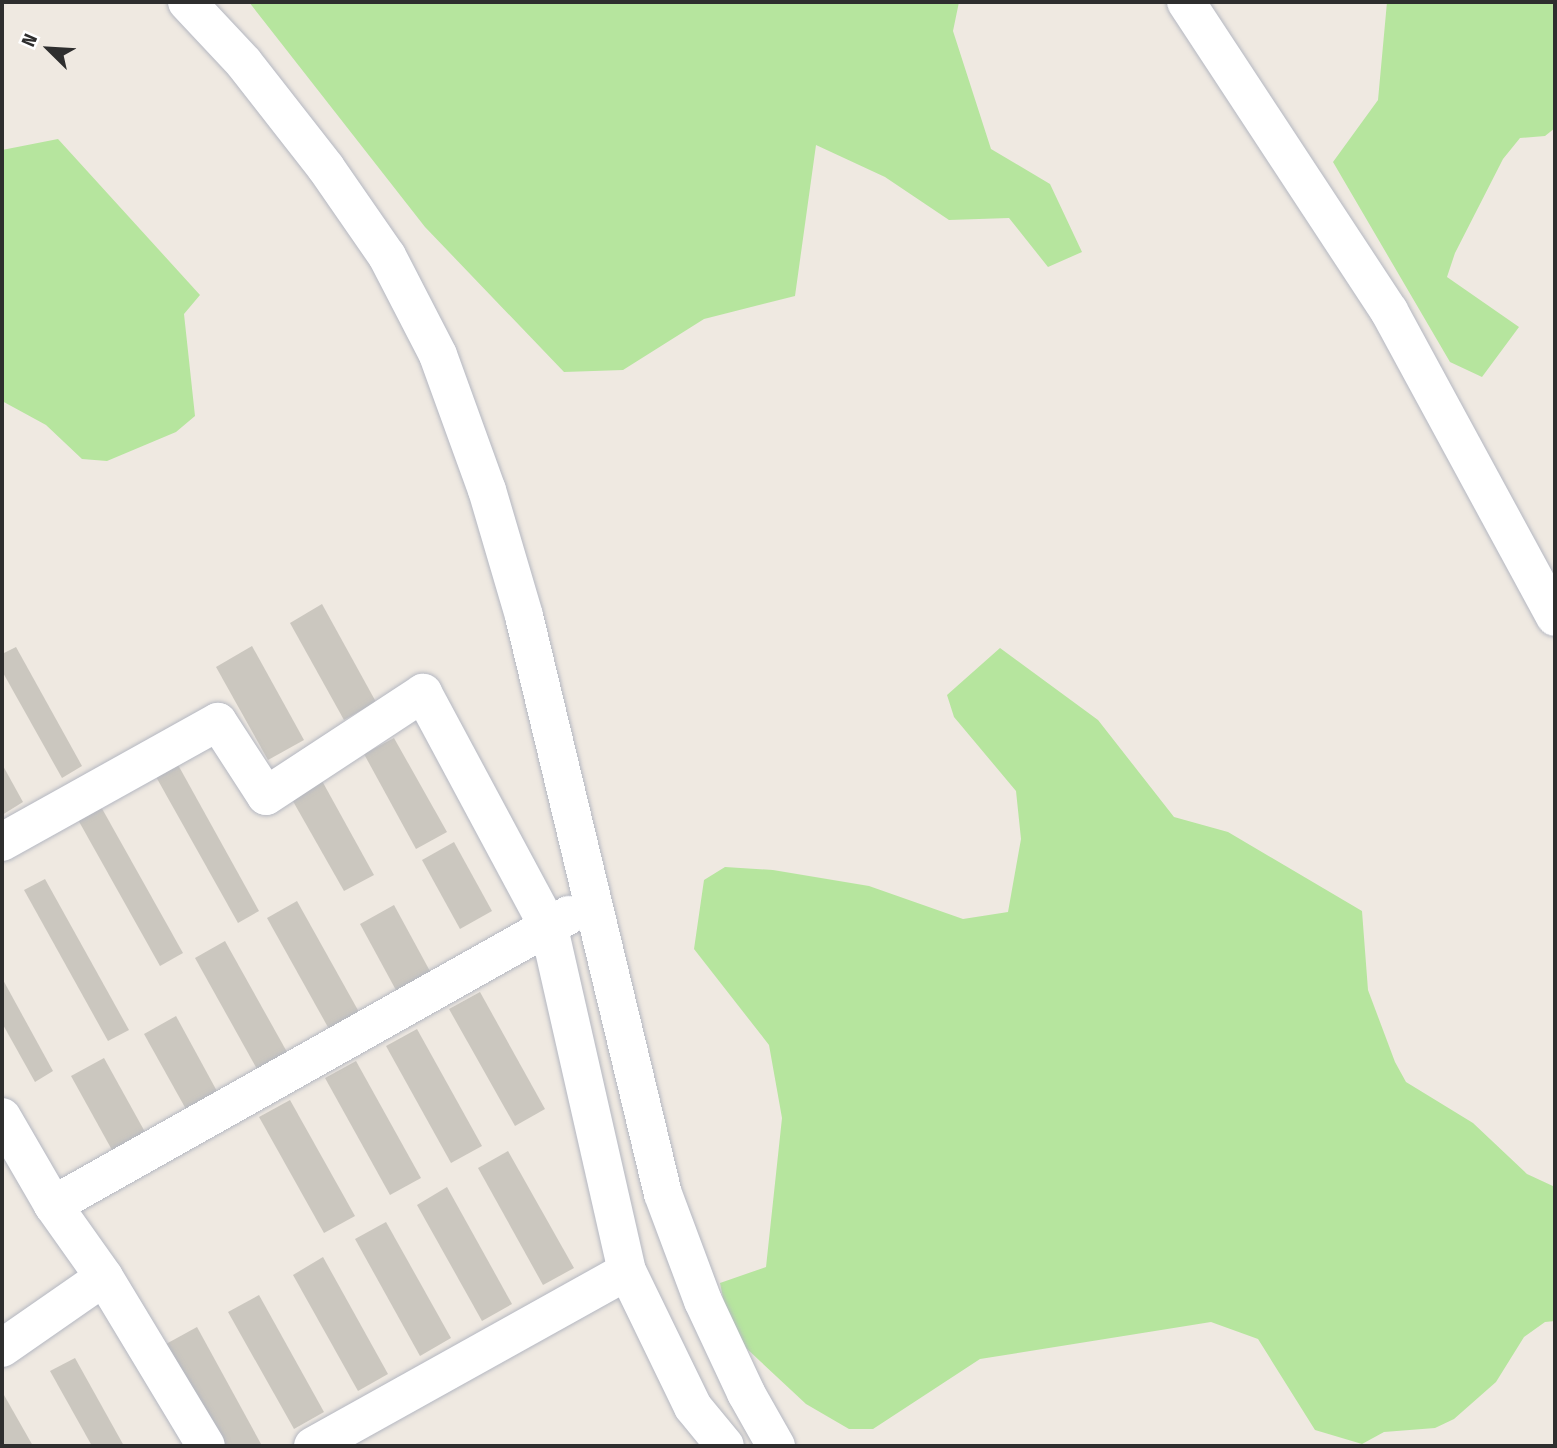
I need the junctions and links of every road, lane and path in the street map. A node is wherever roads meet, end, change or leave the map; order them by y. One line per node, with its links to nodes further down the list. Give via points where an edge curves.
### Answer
1 (187, 2): 5 (street, via 244,63 326,168 387,256 438,355 487,490 524,616)
2 (1186, 2): 3 (street, via 1389,311)
3 (1555, 617)
4 (2, 842): 6 (street, via 218,722 266,796 423,693)
5 (594, 898): 6 (street); 15 (street, via 663,1194 703,1301)
6 (549, 928): 8 (street); 9 (street)
7 (2, 1117): 8 (street)
8 (53, 1205): 10 (street)
9 (627, 1270): 13 (street); 14 (street, via 693,1407)
10 (104, 1277): 11 (street); 12 (street)
11 (2, 1348)
12 (206, 1446)
13 (313, 1446)
14 (725, 1446)
15 (776, 1446)

